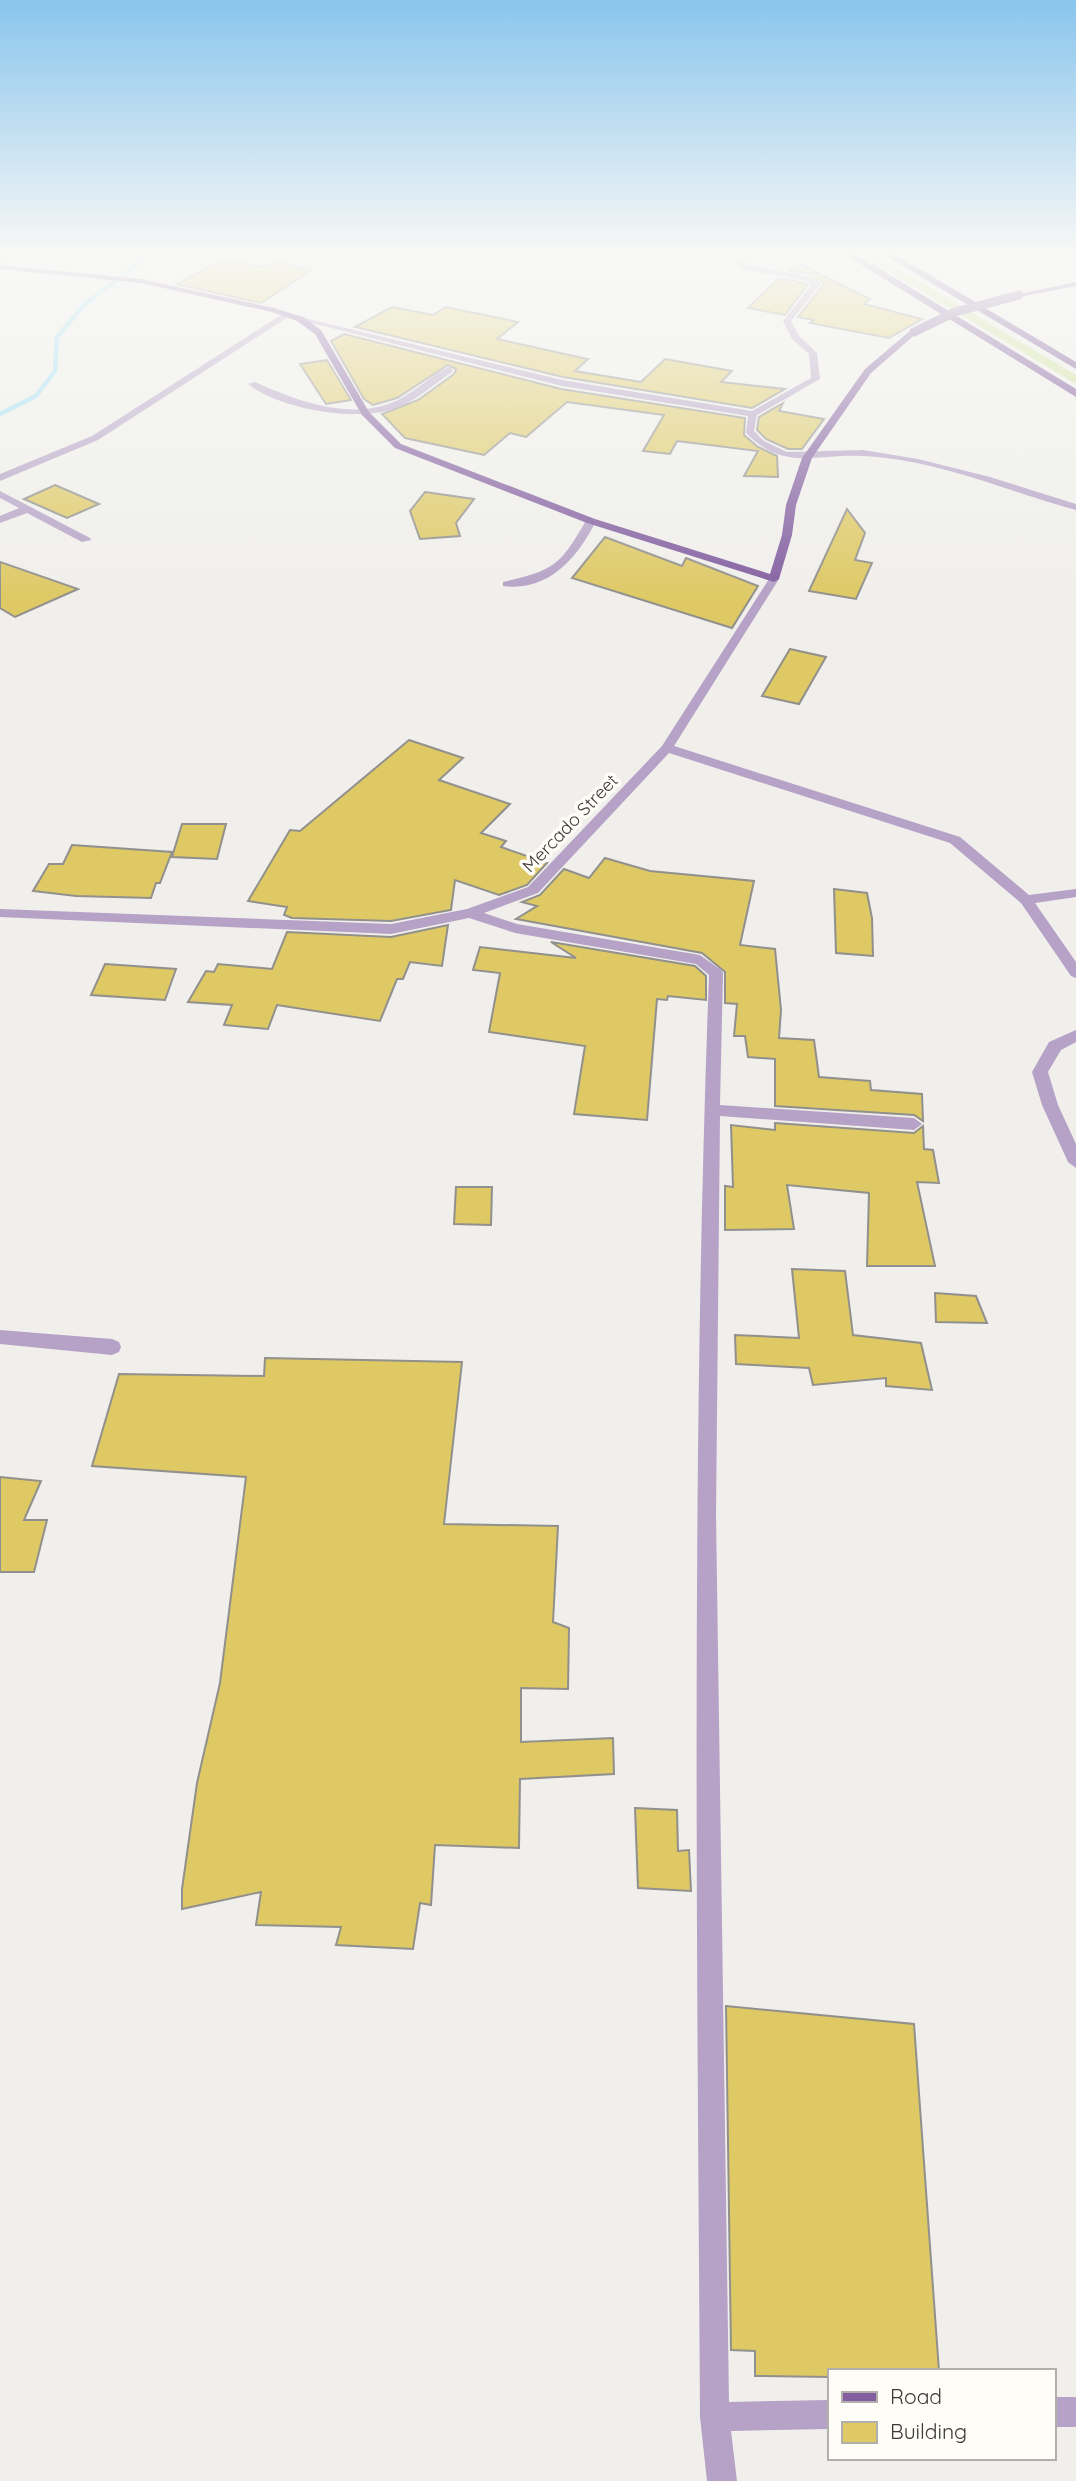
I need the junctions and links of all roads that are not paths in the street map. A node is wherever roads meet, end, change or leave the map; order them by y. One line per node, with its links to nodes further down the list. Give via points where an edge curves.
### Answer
1 (203, 369): 13 (street, via 95,438)
2 (339, 369): 10 (main road)
3 (504, 369): 11 (street, via 562,383)
4 (815, 369): 11 (street, via 816,379)
5 (871, 369): 12 (main road, Mercado Street, bridge)
6 (1035, 369): 9 (highway)
7 (449, 370): 10 (street, via 411,397)
8 (252, 384): 10 (street, via 277,397)
9 (1076, 394)
10 (365, 413): 18 (main road, via 398,446)
11 (753, 414): 12 (street, via 749,431 759,443 776,452)
12 (807, 458): 15 (street, via 859,453 921,462); 20 (main road, Mercado Street)
13 (0, 478)
14 (0, 494): 16 (street)
15 (1076, 507)
16 (27, 509): 17 (street); 19 (street)
17 (0, 520)
18 (591, 522): 20 (main road); 21 (street, via 563,566 533,582)
19 (86, 540)
20 (774, 579): 22 (street, Mercado Street)
21 (507, 584)
22 (667, 748): 24 (street, via 954,841); 26 (street, Mercado Street, via 533,890)
23 (1076, 893): 24 (street)
24 (1026, 900): 27 (street)
25 (0, 913): 26 (street, Mercado Street, via 391,929)
26 (470, 913): 29 (street, via 515,928 700,960 716,973)
27 (1076, 973)
28 (1076, 1035): 31 (street, via 1055,1046 1040,1072)
29 (710, 1110): 30 (street); 37 (street, via 706,1551)
30 (914, 1124)
31 (1076, 1162)
32 (0, 1337): 33 (street)
33 (112, 1347)
34 (1055, 2412): 35 (street)
35 (1076, 2412)
36 (828, 2415): 37 (street)
37 (715, 2417): 38 (street)
38 (722, 2481)

